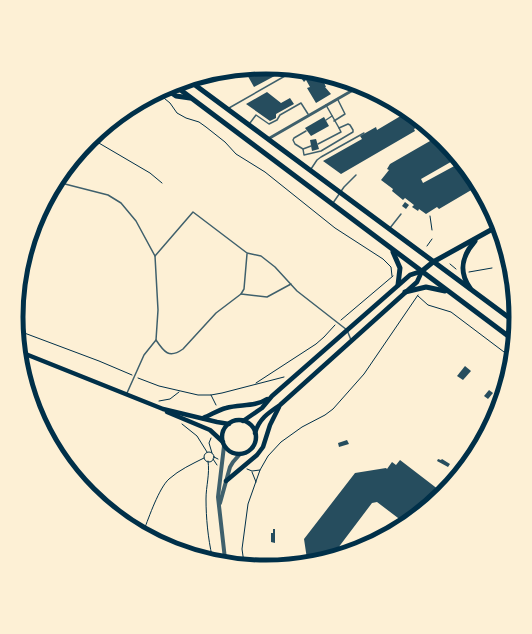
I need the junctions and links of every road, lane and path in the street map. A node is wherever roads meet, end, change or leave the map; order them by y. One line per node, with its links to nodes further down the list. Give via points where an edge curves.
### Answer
1 (286, 75): 14 (lane)
2 (195, 85): 14 (main road)
3 (348, 88): 6 (lane)
4 (180, 90): 9 (main road)
5 (353, 90): 6 (street)
6 (350, 92): 11 (street)
7 (171, 93): 9 (main road)
8 (162, 97): 12 (path)
9 (191, 98): 33 (main road)
10 (173, 99): 12 (path)
11 (337, 99): 13 (street); 18 (lane, via 345,114)
12 (170, 103): 58 (path, via 177,113 206,127 236,154 265,172 335,228 391,267 392,276)
13 (326, 105): 15 (street); 16 (lane)
14 (228, 109): 19 (main road)
15 (309, 116): 19 (lane, via 301,103 269,124 256,115); 23 (street)
16 (332, 116): 17 (lane); 18 (lane)
17 (326, 120)
18 (334, 120): 20 (lane)
19 (248, 124): 23 (main road)
20 (338, 128): 25 (lane, via 341,132); 27 (lane, via 348,124 353,130 352,134 321,150 304,155)
21 (306, 131): 27 (lane, via 293,140)
22 (364, 134): 28 (lane, via 321,157)
23 (268, 139): 28 (main road)
24 (97, 142): 30 (path, via 150,172)
25 (318, 144)
26 (311, 146): 27 (lane)
27 (303, 149)
28 (310, 170): 32 (main road)
29 (356, 175): 32 (lane)
30 (162, 183)
31 (63, 184): 44 (lane, via 108,195 121,202 136,221)
32 (340, 192): 33 (lane); 36 (main road)
33 (332, 204): 42 (main road)
34 (402, 214): 36 (lane)
35 (430, 216): 38 (path)
36 (389, 229): 45 (main road)
37 (493, 229): 39 (main road)
38 (432, 230)
39 (476, 238): 45 (main road); 53 (main road, via 466,254 463,268 464,276)
40 (432, 239): 41 (path)
41 (427, 246)
42 (393, 251): 48 (main road); 52 (main road, via 400,268)
43 (247, 253): 44 (lane, via 193,212); 51 (lane, via 261,256); 56 (lane, via 244,289)
44 (155, 256): 62 (lane, via 158,310)
45 (433, 262): 48 (main road); 53 (main road)
46 (450, 264): 49 (path)
47 (492, 268): 50 (path)
48 (422, 271): 52 (main road, via 410,275); 54 (main road, via 418,281); 55 (main road)
49 (460, 271)
50 (466, 273)
51 (291, 284): 56 (lane, via 267,297); 58 (lane)
52 (398, 285): 59 (main road)
53 (472, 290): 57 (main road)
54 (406, 292): 55 (main road, via 426,287); 63 (main road)
55 (448, 292): 61 (main road)
56 (241, 294): 62 (lane, via 216,313 177,353 170,354 164,351)
57 (509, 318)
58 (338, 323): 59 (lane); 68 (path, via 316,344)
59 (347, 330): 63 (lane); 72 (main road)
60 (24, 333): 67 (path)
61 (508, 336)
62 (156, 340): 67 (lane, via 144,355)
63 (351, 341): 74 (main road)
64 (26, 354): 70 (main road)
65 (506, 354): 92 (path, via 451,312 428,305 418,296 364,374 333,409 281,442)
66 (286, 376): 68 (path)
67 (134, 377): 69 (path); 70 (lane)
68 (256, 384): 71 (path)
69 (179, 391): 71 (path); 73 (path, via 170,399)
70 (126, 394): 76 (main road)
71 (211, 395): 75 (path)
72 (272, 396): 77 (main road, via 258,404 228,407); 79 (main road, via 262,408)
73 (158, 401)
74 (280, 405): 81 (main road, via 266,415); 94 (main road, via 257,456)
75 (217, 408)
76 (163, 409): 77 (main road); 83 (main road, via 210,430)
77 (202, 418): 80 (main road)
78 (177, 421): 84 (path, via 196,436)
79 (243, 421): 80 (main road); 81 (main road, via 250,425)
80 (229, 424): 83 (main road, via 224,432)
81 (255, 433): 86 (main road, via 250,448)
82 (212, 435): 85 (path)
83 (223, 444): 86 (main road, via 229,451); 96 (street)
84 (206, 452): 85 (path); 87 (path)
85 (212, 453): 88 (path)
86 (240, 454): 94 (street, via 232,464)
87 (204, 458): 90 (path); 97 (path, via 168,480)
88 (214, 458): 89 (path); 90 (path)
89 (220, 459)
90 (208, 461): 98 (path, via 206,513)
91 (246, 469): 93 (path)
92 (260, 470): 93 (path); 95 (path)
93 (252, 471): 95 (path)
94 (226, 481): 96 (street)
95 (256, 482): 100 (path, via 244,526)
96 (219, 505): 99 (street)
97 (145, 528)
98 (212, 554)
99 (225, 556)
100 (243, 559)

